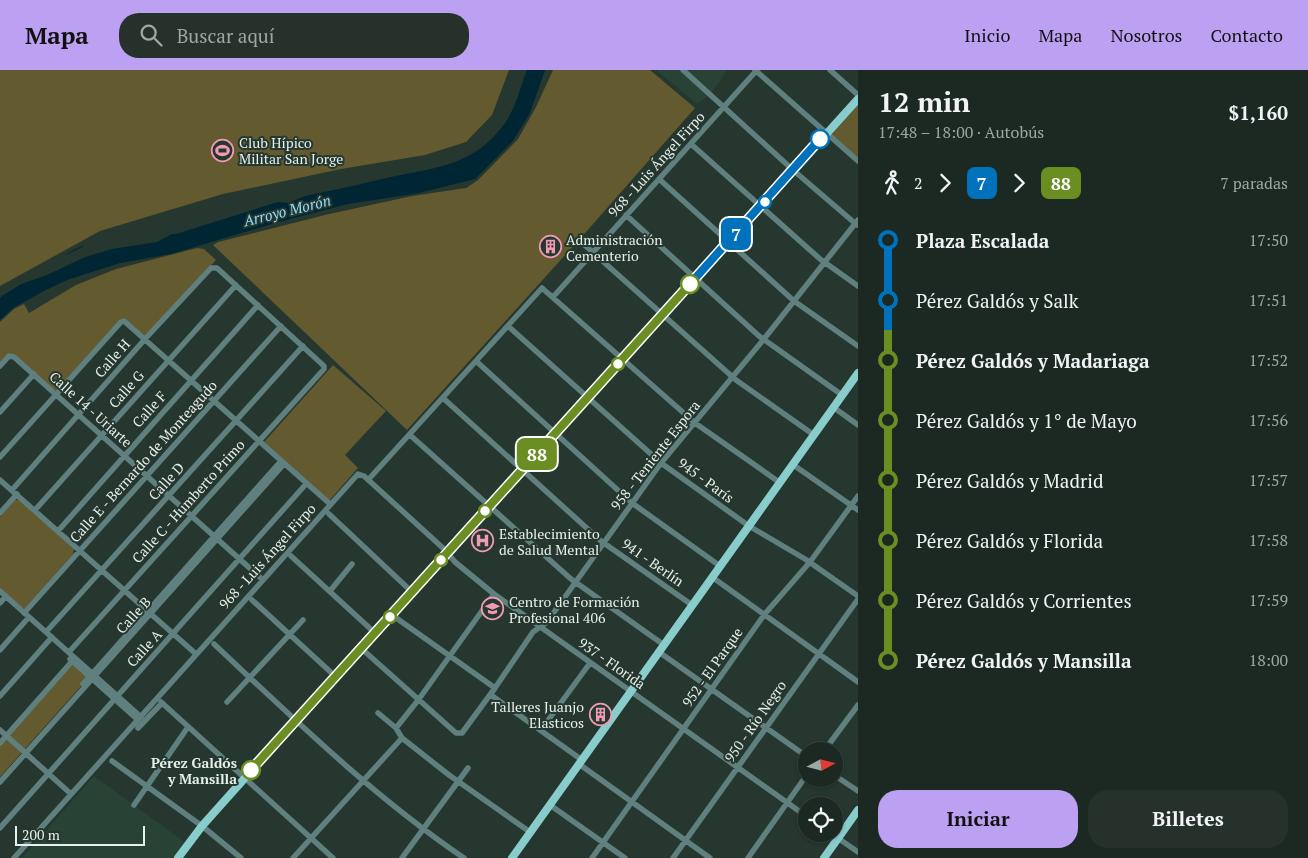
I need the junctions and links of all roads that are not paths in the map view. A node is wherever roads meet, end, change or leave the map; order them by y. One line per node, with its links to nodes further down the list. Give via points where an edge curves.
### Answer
1 (683, 70): 6 (street)
2 (756, 70): 6 (street, 968 - Luis Ángel Firpo); 7 (street)
3 (830, 70): 4 (street)
4 (858, 95)
5 (858, 99): 7 (main road)
6 (724, 108): 8 (street, 968 - Luis Ángel Firpo); 10 (street)
7 (826, 133): 9 (street); 10 (main road)
8 (691, 144): 11 (street, 968 - Luis Ángel Firpo); 12 (street)
9 (858, 161)
10 (793, 170): 12 (main road); 14 (street)
11 (659, 179): 13 (street, 968 - Luis Ángel Firpo); 16 (street)
12 (761, 206): 16 (main road); 18 (street)
13 (626, 215): 17 (street, 968 - Luis Ángel Firpo); 19 (street)
14 (857, 223): 18 (street, 958 - Teniente Espora)
15 (579, 240): 17 (street)
16 (728, 242): 19 (main road); 23 (street)
17 (593, 252): 22 (street, 968 - Luis Ángel Firpo); 25 (street)
18 (824, 262): 21 (street); 23 (street, 958 - Teniente Espora)
19 (696, 278): 25 (main road); 28 (street)
20 (236, 285): 24 (street); 29 (street, Calle H, via 218,268 213,268); 33 (street, Calle G)
21 (858, 286)
22 (553, 297): 27 (street, via 542,288); 32 (street)
23 (794, 301): 28 (street, 958 - Teniente Espora); 31 (street)
24 (258, 305): 26 (street); 39 (street, Calle F)
25 (663, 314): 32 (main road); 38 (street)
26 (281, 326): 30 (street); 44 (street, Calle E - Bernardo de Monteagudo)
27 (508, 326): 34 (street); 42 (street, 945 - París)
28 (764, 339): 38 (street, 958 - Teniente Espora); 41 (street)
29 (145, 340): 33 (street); 40 (street, via 124,321 121,322); 47 (street, Calle H)
30 (303, 346): 48 (street, Calle D); 55 (street, Calle C - Humberto Primo, via 324,369)
31 (858, 346)
32 (622, 359): 42 (main road); 49 (street)
33 (168, 360): 39 (street); 52 (street, Calle G)
34 (476, 361): 43 (street); 51 (street)
35 (0, 366): 37 (street, Calle 14 - Uriarte, via 9,356 14,357)
36 (858, 373): 41 (main road)
37 (34, 374): 40 (street, Calle 14 - Uriarte); 46 (street)
38 (733, 377): 49 (street, 958 - Teniente Espora); 54 (street)
39 (191, 381): 44 (street); 56 (street, Calle F)
40 (56, 395): 47 (street, Calle 14 - Uriarte); 57 (street)
41 (842, 396): 45 (main road)
42 (588, 397): 51 (main road); 59 (street, 945 - París)
43 (443, 398): 53 (street); 61 (street, 941 - Berlín)
44 (214, 401): 48 (street); 62 (street, Calle E - Bernardo de Monteagudo)
45 (834, 407): 50 (street); 54 (main road)
46 (0, 412)
47 (79, 415): 52 (street, Calle 14 - Uriarte); 67 (street, Calle H)
48 (237, 421): 55 (street); 68 (street, Calle D)
49 (695, 423): 59 (street, 958 - Teniente Espora); 65 (street)
50 (858, 424)
51 (555, 434): 61 (main road); 70 (street)
52 (101, 435): 56 (street, Calle 14 - Uriarte); 74 (street, Calle G)
53 (410, 435): 64 (street); 73 (street)
54 (814, 435): 60 (main road)
55 (259, 441): 58 (street); 78 (street, Calle C - Humberto Primo)
56 (124, 455): 62 (street, Calle 14 - Uriarte); 80 (street, Calle F)
57 (0, 457)
58 (283, 463): 66 (street); 81 (street, Calle B)
59 (661, 463): 70 (street, 958 - Teniente Espora); 79 (street, 945 - París)
60 (792, 464): 65 (main road); 72 (street)
61 (522, 470): 73 (main road); 82 (street, 941 - Berlín)
62 (146, 476): 68 (street, Calle 14 - Uriarte); 83 (street, Calle E - Bernardo de Monteagudo)
63 (0, 480): 67 (street)
64 (368, 480): 71 (street, 968 - Luis Ángel Firpo, via 363,475 355,476); 84 (street, 937 - Florida)
65 (778, 482): 79 (main road)
66 (306, 484): 71 (street); 86 (street, Calle A)
67 (14, 492): 74 (street); 76 (street, Calle H)
68 (170, 496): 78 (street, Calle 14 - Uriarte); 90 (street, Calle D)
69 (858, 496): 72 (street, 952 - El Parque)
70 (632, 503): 82 (street, 958 - Teniente Espora); 89 (street)
71 (330, 504): 92 (street, 968 - Luis Ángel Firpo)
72 (851, 506): 75 (street); 87 (street, 952 - El Parque)
73 (489, 507): 84 (main road); 93 (street)
74 (35, 510): 80 (street)
75 (858, 510)
76 (0, 513)
77 (329, 514): 97 (street)
78 (192, 516): 81 (street, Calle 14 - Uriarte); 95 (street, Calle C - Humberto Primo)
79 (749, 526): 87 (street, 945 - París); 89 (main road)
80 (58, 531): 83 (street)
81 (216, 538): 86 (street, Calle 14 - Uriarte); 103 (street, Calle B)
82 (605, 543): 93 (street, 958 - Teniente Espora); 102 (street, 941 - Berlín)
83 (80, 550): 90 (street); 106 (street, Calle E - Bernardo de Monteagudo)
84 (447, 554): 97 (main road); 98 (street, 937 - Florida)
85 (291, 556): 96 (street)
86 (240, 559): 92 (street, Calle 14 - Uriarte); 111 (street, Calle A)
87 (810, 562): 100 (street, 945 - París); 105 (street, 952 - El Parque)
88 (352, 564): 96 (street)
89 (720, 566): 91 (main road)
90 (102, 571): 95 (street); 109 (street, Calle D)
91 (712, 577): 102 (main road); 105 (street)
92 (263, 580): 120 (street, 968 - Luis Ángel Firpo)
93 (576, 582): 108 (street, 958 - Teniente Espora); 115 (street)
94 (0, 591): 99 (street)
95 (124, 591): 103 (street); 118 (street, Calle C - Humberto Primo)
96 (330, 591): 110 (street)
97 (412, 592): 104 (main road)
98 (494, 594): 108 (street, 937 - Florida); 121 (street)
99 (2, 598): 106 (street)
100 (858, 598): 119 (street, 950 - Río Negro)
101 (252, 600): 112 (street)
102 (692, 605): 115 (main road)
103 (149, 613): 111 (street); 124 (street, Calle B)
104 (392, 615): 110 (main road); 121 (street)
105 (764, 615): 119 (street); 129 (street, 952 - El Parque)
106 (26, 617): 109 (street); 113 (street); 117 (street, Calle E - Bernardo de Monteagudo)
107 (303, 620): 112 (street)
108 (540, 628): 123 (street, 937 - Florida); 128 (street, 958 - Teniente Espora)
109 (46, 632): 113 (street)
110 (376, 633): 116 (main road)
111 (173, 634): 120 (street); 133 (street, Calle A)
112 (289, 635): 125 (street); 126 (street)
113 (50, 639): 118 (street); 122 (street); 132 (street)
114 (214, 644): 126 (street)
115 (661, 648): 129 (street); 130 (main road)
116 (362, 649): 125 (main road); 134 (street)
117 (0, 650)
118 (69, 652): 122 (street)
119 (819, 653): 127 (street); 141 (street, 950 - Río Negro)
120 (196, 654): 138 (street, 968 - Luis Ángel Firpo)
121 (449, 656): 128 (street); 134 (street)
122 (74, 659): 124 (street); 147 (street)
123 (590, 663): 130 (street, 937 - Florida); 146 (street)
124 (93, 676): 133 (street); 152 (street, Calle B)
125 (336, 677): 139 (main road)
126 (250, 678): 135 (street); 139 (street)
127 (858, 682)
128 (495, 688): 131 (street, 958 - Teniente Espora)
129 (712, 688): 141 (street); 144 (street, 952 - El Parque)
130 (630, 691): 144 (street, 937 - Florida); 154 (main road)
131 (491, 695): 134 (street, 958 - Teniente Espora, via 462,733 456,733); 146 (street)
132 (0, 696)
133 (117, 697): 138 (street); 157 (street, Calle A)
134 (419, 699): 143 (street)
135 (227, 702)
136 (858, 705): 149 (street)
137 (378, 713): 143 (street)
138 (139, 718): 167 (street, 968 - Luis Ángel Firpo)
139 (297, 720): 159 (main road); 160 (street)
140 (188, 727): 142 (street, via 161,702); 159 (street); 164 (street)
141 (766, 727): 151 (street); 155 (street, 950 - Río Negro)
142 (138, 728)
143 (396, 728): 148 (street)
144 (683, 729): 155 (street, 937 - Florida); 168 (street, 952 - El Parque)
145 (0, 730): 147 (street)
146 (540, 730): 154 (street)
147 (6, 736): 150 (street); 152 (street)
148 (402, 738): 160 (street); 163 (street)
149 (831, 742)
150 (0, 743)
151 (798, 750)
152 (25, 752): 157 (street); 158 (street, Calle B); 162 (street, Calle B)
153 (112, 761): 164 (street)
154 (581, 762): 168 (street); 171 (main road)
155 (738, 767): 169 (street, 937 - Florida); 180 (street, 950 - Río Negro)
156 (468, 768): 163 (street)
157 (48, 773): 167 (street); 176 (street, Calle A)
158 (0, 777)
159 (244, 778): 174 (main road); 179 (street)
160 (364, 781): 177 (street); 179 (street)
161 (843, 781): 166 (street)
162 (0, 782)
163 (458, 782): 177 (street); 178 (street)
164 (147, 786): 170 (street); 174 (street)
165 (798, 788): 169 (street)
166 (858, 791)
167 (71, 794): 185 (street, 968 - Luis Ángel Firpo)
168 (631, 802): 180 (street); 181 (street, 952 - El Parque)
169 (788, 803): 172 (street, 937 - Florida); 197 (street)
170 (134, 805)
171 (550, 805): 178 (main road); 181 (street)
172 (798, 810)
173 (858, 810): 175 (main road)
174 (202, 826): 186 (main road); 187 (street)
175 (843, 827)
176 (0, 828)
177 (422, 830): 190 (street); 191 (street)
178 (530, 832): 192 (main road)
179 (311, 838): 188 (street); 189 (street)
180 (686, 840): 195 (street, 950 - Río Negro); 196 (street)
181 (603, 842): 193 (street, 952 - El Parque); 194 (street)
182 (832, 842): 198 (main road)
183 (843, 842): 184 (street)
184 (858, 852)
185 (14, 858)
186 (178, 858)
187 (241, 858)
188 (293, 858)
189 (332, 858)
190 (402, 858)
191 (464, 858)
192 (512, 858)
193 (592, 858)
194 (625, 858)
195 (673, 858)
196 (710, 858)
197 (748, 858)
198 (824, 858)

